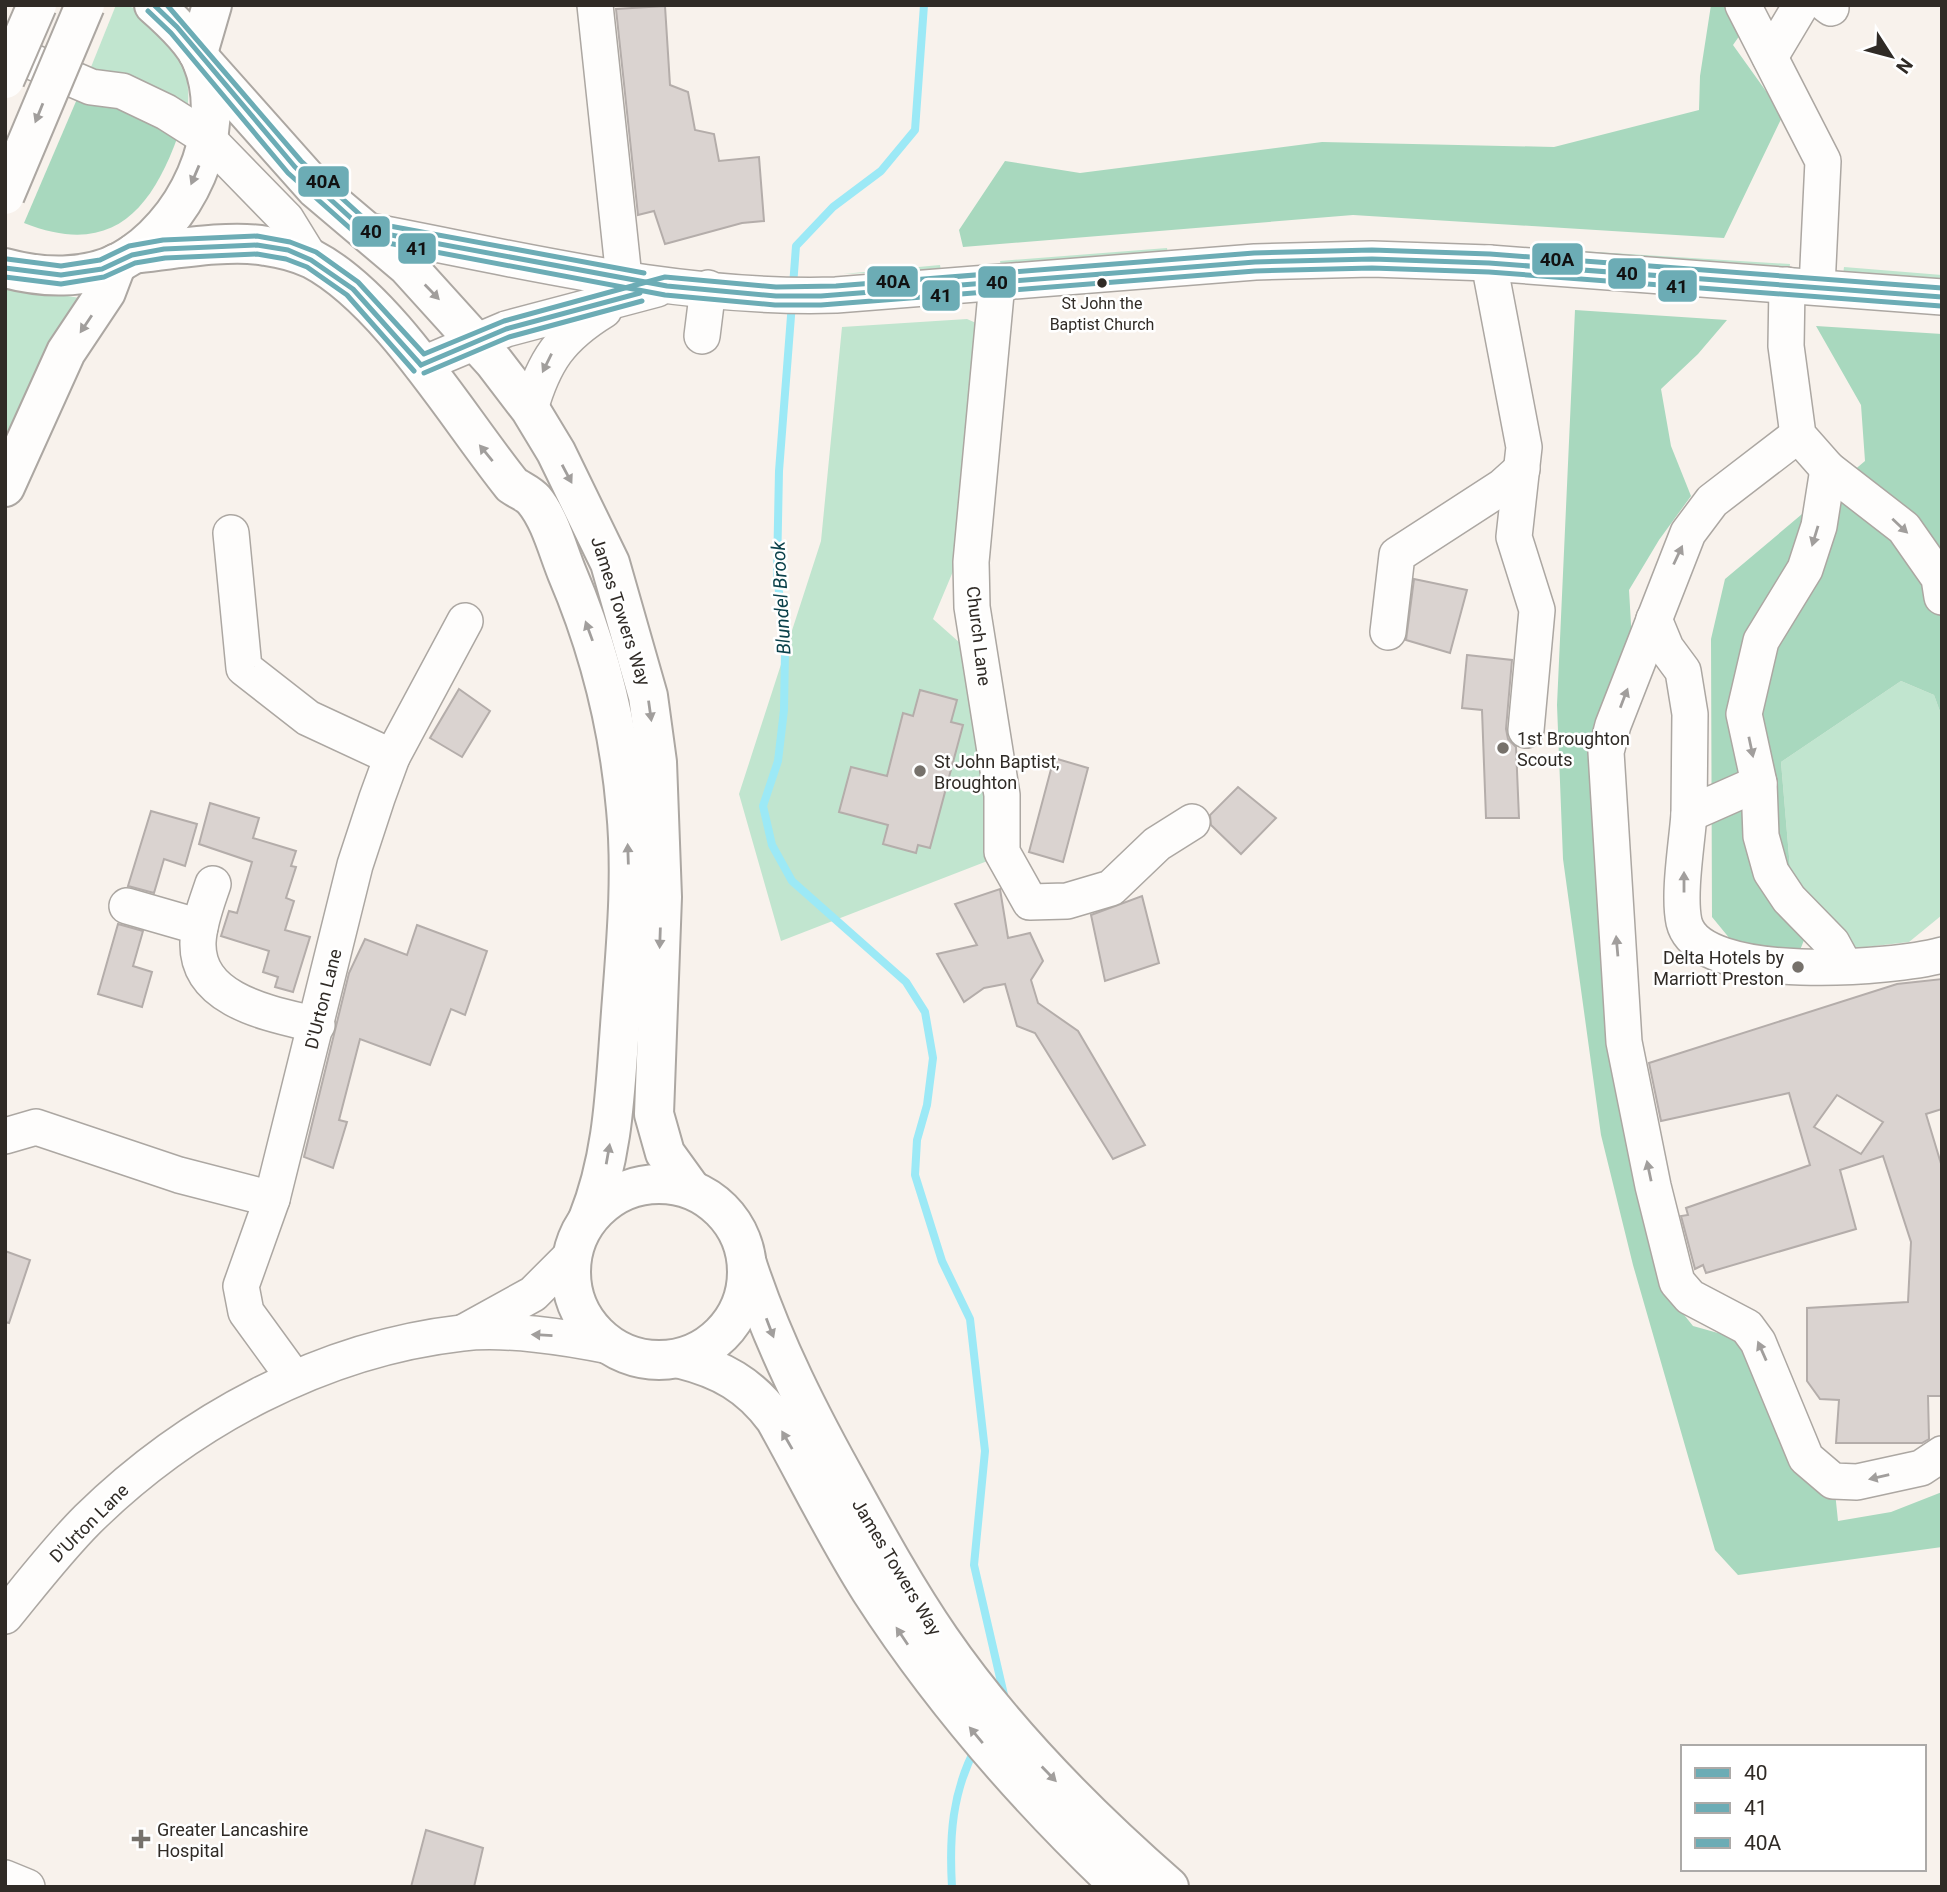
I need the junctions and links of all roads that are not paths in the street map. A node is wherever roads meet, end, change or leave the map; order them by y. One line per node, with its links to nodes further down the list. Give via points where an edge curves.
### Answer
1 (37, 5): 11 (main road, bridge)
2 (85, 5): 14 (main road, one-way to 14, bridge)
3 (154, 5): 9 (main road, James Towers Way)
4 (212, 5): 9 (main road)
5 (595, 5): 21 (street)
6 (1743, 5): 10 (street)
7 (1820, 6): 10 (street)
8 (5, 50): 12 (street, via 91,87 122,91)
9 (200, 57): 12 (main road, via 210,92); 13 (main road, James Towers Way)
10 (1770, 57): 22 (street, via 1823,161)
11 (5, 79)
12 (214, 142): 13 (street); 16 (street, via 286,219); 17 (main road, one-way to 17, via 181,203 159,231)
13 (295, 167): 15 (main road, James Towers Way)
14 (5, 195)
15 (364, 230): 21 (street); 26 (main road, James Towers Way, one-way to 26, via 407,267)
16 (310, 258): 17 (main road, James Towers Way, via 264,245 197,247); 27 (main road, James Towers Way, via 364,300)
17 (125, 259): 19 (main road, via 82,274 57,276); 32 (main road, one-way to 32, via 66,352)
18 (1489, 262): 20 (street, via 1255,262); 22 (street); 30 (street, via 1524,447)
19 (5, 268)
20 (997, 283): 23 (street, via 810,296); 42 (street, Church Lane, via 971,562 972,607 1002,795 1002,852 1030,902 1067,901 1111,888 1157,844)
21 (643, 286): 23 (street); 26 (street); 28 (street, one-way to 28, via 560,343 544,369)
22 (1802, 286): 24 (street); 29 (street, via 1786,346)
23 (708, 289): 25 (street)
24 (1942, 297)
25 (702, 336)
26 (478, 342): 27 (street); 28 (main road, James Towers Way)
27 (421, 365): 52 (main road, James Towers Way, one-way to 27, via 605,1171 611,1135 623,984 628,871 620,754 595,647 534,500 512,485)
28 (530, 409): 50 (main road, James Towers Way, one-way to 50, via 610,563 648,696 661,819 654,1114 665,1153)
29 (1798, 435): 31 (street); 35 (street, one-way to 29, via 1688,533 1712,501)
30 (1522, 469): 37 (street, via 1503,487 1397,555); 38 (street, via 1514,537 1536,610)
31 (1828, 469): 34 (street, one-way to 34, via 1904,528 1939,578); 40 (street, one-way to 40, via 1819,526 1805,569 1760,641 1744,714)
32 (5, 487)
33 (231, 533): 39 (street, via 244,668 307,718)
34 (1942, 597)
35 (1654, 619): 41 (street, via 1665,648 1684,671 1690,714); 59 (street, one-way to 35, via 1921,1468 1857,1482 1833,1481 1806,1458 1747,1327 1690,1297 1677,1282 1624,1042 1606,752)
36 (466, 621): 39 (street, D'Urton Lane)
37 (1388, 632)
38 (1526, 730)
39 (392, 757): 48 (street, D'Urton Lane, via 355,865)
40 (1759, 783): 41 (street); 47 (street, via 1761,836 1771,872 1789,899 1832,943)
41 (1689, 814): 47 (street, one-way to 41, via 1788,967 1733,960 1695,939 1684,923)
42 (1192, 822)
43 (213, 884): 45 (street)
44 (127, 906): 45 (street)
45 (200, 928): 48 (street, via 201,960 225,993 253,1008)
46 (1942, 955): 47 (street, via 1877,966)
47 (1844, 965)
48 (317, 1025): 51 (street, D'Urton Lane)
49 (5, 1136): 51 (street, via 36,1127 179,1175)
50 (691, 1189): 52 (main road, via 663,1184 634,1187 609,1199); 54 (main road, via 723,1211 743,1244)
51 (272, 1199): 58 (street, D'Urton Lane, via 240,1286 241,1300)
52 (588, 1219): 53 (main road)
53 (572, 1255): 55 (street, D'Urton Lane, via 533,1294); 56 (main road, via 571,1281 577,1306 590,1329)
54 (747, 1264): 57 (main road, via 746,1289 724,1333); 64 (main road, James Towers Way, one-way to 64, via 775,1342 814,1424 941,1642 1091,1817)
55 (463, 1332): 56 (street, D'Urton Lane, one-way to 55, via 555,1336); 58 (street, D'Urton Lane, via 379,1351)
56 (609, 1346): 57 (main road, via 644,1360)
57 (681, 1359): 63 (main road, James Towers Way, one-way to 57, via 1012,1777 941,1692 870,1589 762,1401 711,1366)
58 (293, 1378): 60 (street, D'Urton Lane, via 202,1429 124,1487 65,1544)
59 (1942, 1454)
60 (5, 1616)
61 (5, 1878): 62 (street)
62 (27, 1887)
63 (1121, 1887)
64 (1169, 1887)

